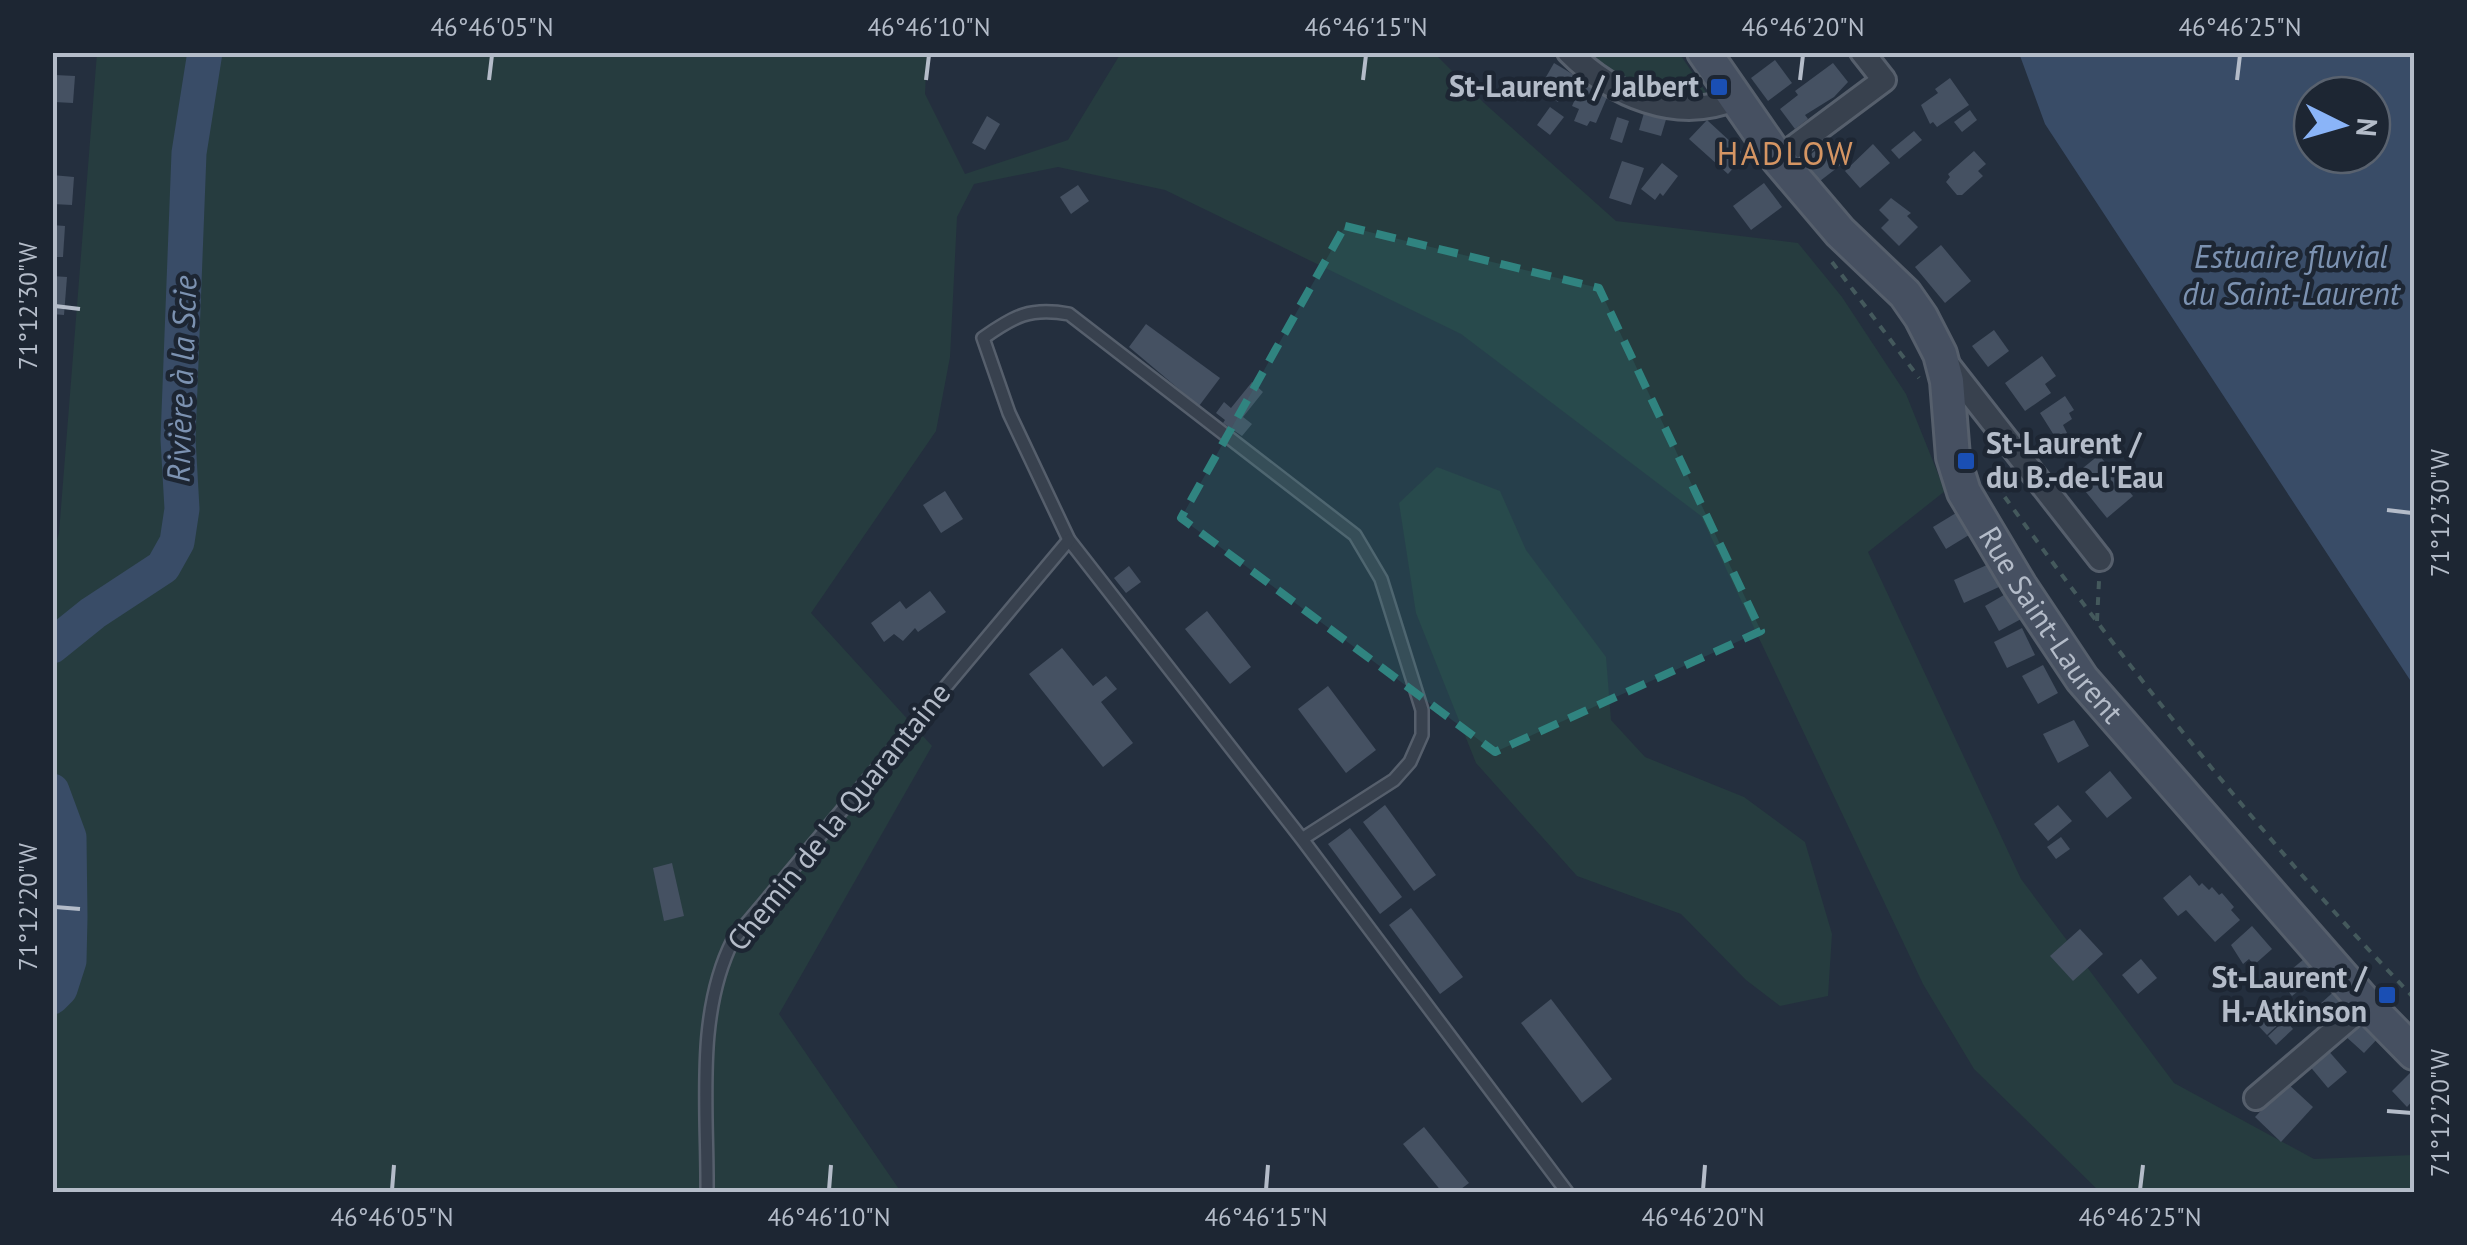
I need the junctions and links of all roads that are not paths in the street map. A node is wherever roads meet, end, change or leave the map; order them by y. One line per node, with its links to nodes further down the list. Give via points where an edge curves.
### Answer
1 (1569, 52): 4 (street, via 1637,98 1699,110)
2 (1704, 52): 4 (street, Rue Saint-Laurent)
3 (1862, 52): 5 (street, via 1884,80)
4 (1736, 98): 5 (street, Rue Saint-Laurent)
5 (1778, 159): 6 (street, Rue Saint-Laurent, via 1905,294)
6 (1930, 366): 8 (street); 10 (street, Rue Saint-Laurent, via 1951,404 1957,475 2082,679)
7 (1068, 540): 9 (lane); 9 (lane, via 1008,413 983,338 1012,317 1034,312 1069,314 1098,334 1355,535 1381,579 1422,710 1422,735 1394,780); 13 (lane, Chemin de la Quarantaine, via 733,940 708,1018)
8 (2100, 559)
9 (1302, 839): 14 (lane)
10 (2366, 1004): 11 (street, Rue Saint-Laurent); 12 (street)
11 (2414, 1053)
12 (2256, 1098)
13 (707, 1192)
14 (1567, 1192)

